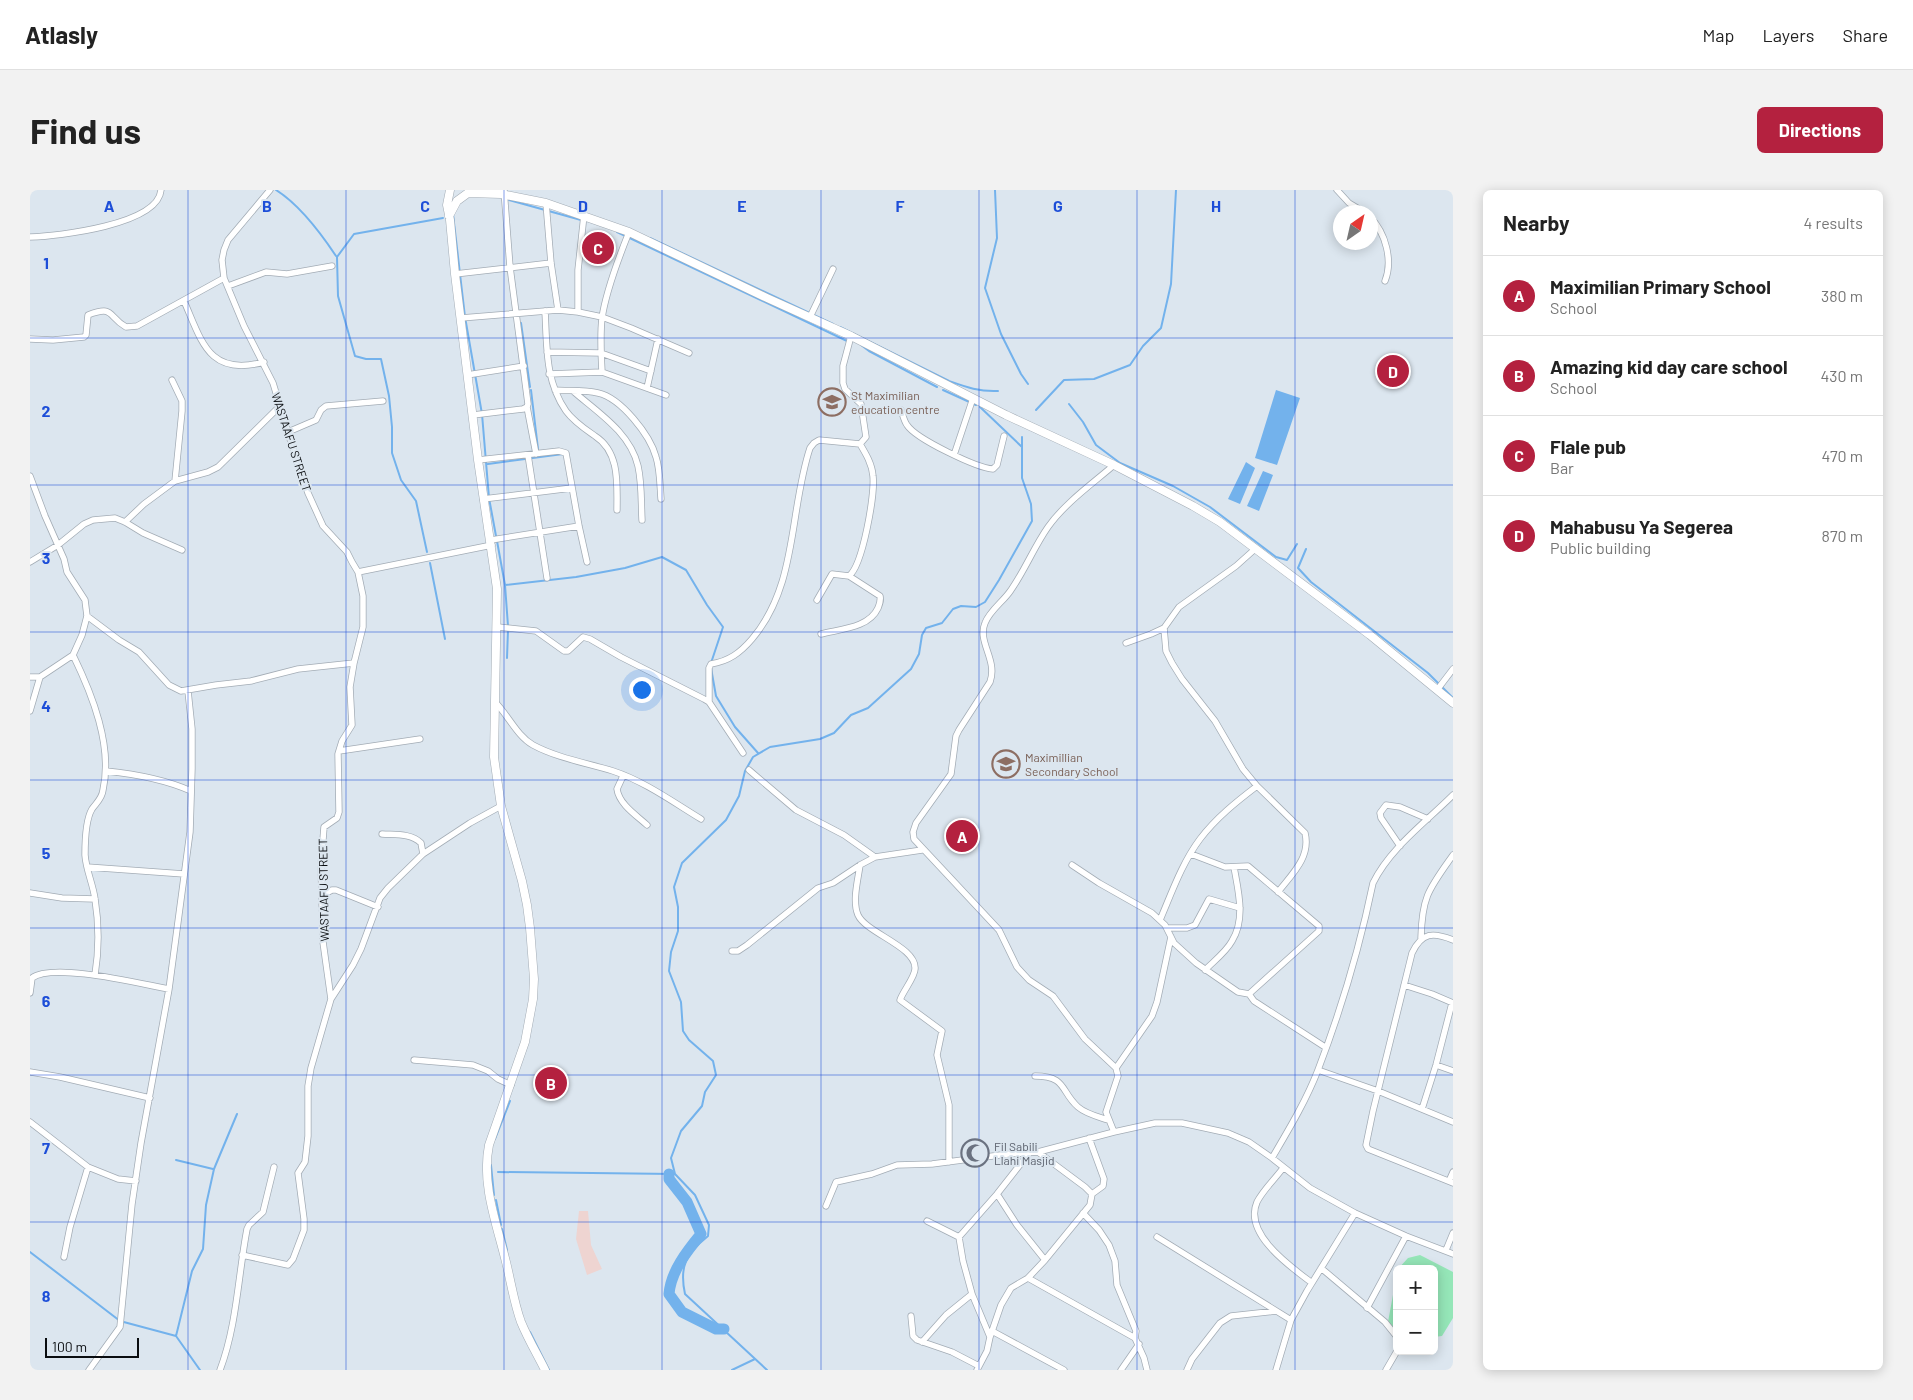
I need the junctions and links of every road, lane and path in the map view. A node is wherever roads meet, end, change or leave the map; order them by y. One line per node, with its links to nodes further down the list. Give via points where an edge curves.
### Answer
1 (161, 190): 13 (street, via 156,203 124,220 78,232)
2 (270, 190): 19 (street, WASTAAFU STREET, via 228,240 222,260)
3 (452, 190): 6 (main road, via 458,194); 10 (main road, via 447,205)
4 (1337, 190): 8 (street)
5 (500, 192): 6 (main road); 7 (main road); 16 (street)
6 (469, 193): 10 (main road, via 454,206)
7 (546, 203): 9 (main road); 14 (street)
8 (1354, 205)
9 (584, 215): 12 (main road); 25 (street, via 578,270)
10 (449, 216): 18 (main road)
11 (1378, 230): 20 (street, via 1390,264)
12 (629, 232): 27 (street); 28 (main road)
13 (30, 237)
14 (551, 263): 16 (street); 23 (street)
15 (332, 266): 21 (street, via 287,274 266,272)
16 (510, 267): 18 (street); 26 (street)
17 (833, 269): 28 (street)
18 (455, 274): 29 (main road)
19 (224, 278): 21 (street, WASTAAFU STREET); 22 (street)
20 (1385, 281)
21 (228, 286): 36 (street, WASTAAFU STREET, via 244,326)
22 (184, 301): 31 (street, via 130,328 121,324 112,313 101,311 88,315 84,337); 36 (street, via 212,358 247,367)
23 (558, 310): 24 (street); 25 (street)
24 (545, 311): 26 (street); 33 (street)
25 (578, 312): 27 (street)
26 (516, 314): 29 (street); 37 (street)
27 (602, 317): 32 (street); 35 (street)
28 (810, 317): 30 (main road)
29 (461, 318): 40 (main road)
30 (851, 336): 47 (main road); 55 (street, via 842,383 862,407 866,437)
31 (30, 339)
32 (658, 339): 34 (street); 38 (street)
33 (547, 352): 35 (street); 41 (street)
34 (689, 353)
35 (601, 354): 38 (street); 39 (street)
36 (264, 362): 49 (street, WASTAAFU STREET)
37 (524, 366): 40 (street); 50 (street)
38 (651, 371): 43 (street)
39 (602, 372): 41 (street); 43 (street)
40 (467, 374): 52 (main road)
41 (549, 374): 44 (street)
42 (172, 380): 62 (street, via 182,401)
43 (647, 388): 46 (street)
44 (556, 390): 45 (street); 67 (street, via 573,420 602,442 614,459)
45 (572, 391): 66 (street, via 608,397 637,422 651,442 657,458); 68 (street, via 619,432 631,448 638,466)
46 (666, 395)
47 (973, 398): 58 (street); 60 (main road)
48 (383, 401): 53 (street, via 326,406 316,420)
49 (281, 404): 53 (street, WASTAAFU STREET); 62 (street, via 218,467)
50 (527, 407): 52 (street); 57 (street)
51 (901, 410): 58 (street, via 908,427)
52 (473, 415): 59 (main road)
53 (288, 432): 78 (street, WASTAAFU STREET, via 321,521 347,552)
54 (1004, 436): 58 (street, via 998,465 994,469)
55 (860, 444): 79 (street, via 871,465 873,477 860,557); 95 (street, via 819,440 810,448 776,602 757,633 737,655 711,664)
56 (528, 454): 57 (street); 59 (street); 64 (street)
57 (536, 454): 63 (street, via 566,453)
58 (954, 455)
59 (478, 460): 65 (main road)
60 (1114, 465): 74 (main road, via 1220,522); 113 (street, via 1071,501 1047,528 1010,592 985,622 983,633 993,673 956,736 951,774 916,822 912,832)
61 (30, 476): 73 (street)
62 (175, 481): 69 (street)
63 (572, 488): 64 (street); 70 (street)
64 (535, 494): 65 (street); 71 (street)
65 (483, 499): 72 (main road)
66 (661, 499)
67 (617, 510)
68 (642, 520)
69 (126, 522): 73 (street, via 115,518 93,520); 75 (street)
70 (579, 526): 71 (street); 77 (street)
71 (540, 533): 72 (street); 80 (street)
72 (491, 542): 78 (street); 83 (main road)
73 (58, 545): 76 (street); 82 (street, via 67,572 85,600)
74 (1255, 549): 84 (street, via 1179,608); 92 (main road)
75 (182, 550)
76 (30, 562)
77 (588, 562)
78 (358, 572): 88 (street, WASTAAFU STREET, via 364,613)
79 (849, 576): 81 (street, via 832,574); 85 (street, via 880,596 876,612 867,622)
80 (547, 578)
81 (817, 600)
82 (87, 616): 87 (street); 93 (street, via 139,652 168,684)
83 (498, 627): 94 (main road); 95 (street, via 536,631 564,651 585,637)
84 (1164, 628): 86 (street); 104 (street, via 1166,651 1182,679 1215,720 1243,769)
85 (821, 634)
86 (1126, 643)
87 (73, 655): 91 (street); 102 (street, via 98,716)
88 (354, 663): 93 (street, via 298,669 251,681 216,684); 99 (street, WASTAAFU STREET, via 350,687 352,725)
89 (1453, 669): 92 (street)
90 (30, 677): 91 (street)
91 (40, 677): 97 (street)
92 (1437, 690): 96 (main road)
93 (188, 691): 105 (street, via 192,729)
94 (494, 702): 103 (street, via 533,745); 107 (main road, via 494,758)
95 (709, 702): 100 (street)
96 (1453, 703)
97 (30, 711)
98 (420, 739): 99 (street)
99 (339, 750): 125 (street, WASTAAFU STREET, via 339,812 323,831)
100 (743, 753)
101 (750, 770): 117 (street, via 796,810 844,835)
102 (106, 771): 105 (street, via 173,783); 121 (street, via 103,793 92,808 89,820 85,855)
103 (623, 776): 108 (street); 110 (street, via 617,789 620,798)
104 (1257, 786): 115 (street, via 1226,811); 123 (street, via 1305,833 1306,852)
105 (191, 791): 122 (street)
106 (1453, 795): 109 (street)
107 (501, 806): 114 (street); 151 (main road, via 527,905 534,979 525,1042)
108 (701, 818)
109 (1428, 819): 112 (street); 112 (street, via 1400,807 1386,805 1380,813 1381,818)
110 (647, 824)
111 (382, 834): 114 (street, via 416,839 421,843)
112 (1400, 846): 143 (street, via 1379,870 1373,883)
113 (922, 850): 117 (street); 146 (street, via 999,930 1017,967 1029,980 1053,996 1085,1039)
114 (423, 854): 127 (street, via 388,888)
115 (1190, 854): 120 (street, via 1225,867); 129 (street)
116 (1453, 856): 132 (street, via 1426,895)
117 (875, 857): 118 (street)
118 (860, 865): 134 (street, via 833,883 818,888 748,945); 163 (street, via 858,914 871,928 903,949 914,963 915,969 900,1000 942,1031 937,1055 949,1105)
119 (1072, 865): 129 (street)
120 (1234, 866): 123 (street, via 1253,869); 128 (street)
121 (87, 867): 122 (street); 126 (street)
122 (184, 874): 138 (street)
123 (1278, 892): 140 (street, via 1317,922 1320,929)
124 (30, 893): 126 (street)
125 (322, 895): 127 (street, via 336,890); 141 (street, WASTAAFU STREET, via 323,942)
126 (95, 899): 136 (street, via 98,941)
127 (378, 907): 141 (street, via 353,965)
128 (1240, 908): 130 (street, via 1209,899 1192,927); 135 (street, via 1232,941)
129 (1160, 920): 130 (street)
130 (1167, 928): 131 (street)
131 (1171, 937): 135 (street); 146 (street, via 1152,1016)
132 (1421, 938): 133 (street, via 1434,935); 137 (street, via 1412,953)
133 (1453, 940)
134 (732, 951)
135 (1205, 970): 140 (street, via 1238,992)
136 (95, 975): 138 (street); 139 (street, via 37,974 32,978)
137 (1404, 985): 142 (street); 152 (street)
138 (169, 989): 153 (street)
139 (30, 993)
140 (1249, 994): 143 (street, via 1254,1001)
141 (331, 998): 182 (street, WASTAAFU STREET, via 308,1086 308,1136 305,1162 298,1173 304,1219 300,1240 288,1265)
142 (1452, 1003): 145 (street)
143 (1326, 1047): 147 (street)
144 (414, 1060): 151 (street, via 473,1065)
145 (1436, 1064): 148 (street); 154 (street)
146 (1116, 1068): 155 (street, via 1118,1076 1106,1112)
147 (1318, 1070): 152 (street); 162 (street)
148 (1453, 1071)
149 (30, 1072): 153 (street)
150 (1035, 1076): 155 (street, via 1054,1079 1079,1108)
151 (511, 1085): 202 (main road, via 489,1145 486,1158 488,1182 520,1320)
152 (1378, 1091): 154 (street); 169 (street, via 1366,1141 1368,1149)
153 (150, 1098): 168 (street)
154 (1422, 1109): 157 (street)
155 (1108, 1120): 158 (street)
156 (30, 1122): 164 (street)
157 (1453, 1122)
158 (1114, 1132): 159 (street); 162 (street, via 1154,1123 1182,1123 1228,1133 1249,1142)
159 (1088, 1138): 161 (street); 171 (street, via 1104,1180 1103,1186)
160 (1030, 1152): 161 (street); 163 (street); 170 (street)
161 (1038, 1152): 171 (street)
162 (1272, 1158): 166 (street)
163 (949, 1162): 172 (street, via 896,1165 841,1180 833,1186)
164 (88, 1167): 168 (street, via 118,1179); 183 (street)
165 (274, 1167): 182 (street, via 263,1212 249,1225)
166 (1283, 1168): 174 (street); 187 (street, via 1257,1202 1254,1215 1258,1229 1275,1254)
167 (1453, 1172): 169 (street)
168 (136, 1181): 200 (street, via 120,1327)
169 (1451, 1182)
170 (997, 1194): 178 (street); 184 (street)
171 (1092, 1194): 173 (street, via 1090,1205)
172 (826, 1206)
173 (1083, 1213): 184 (street); 195 (street, via 1109,1245 1115,1261 1117,1285 1136,1330)
174 (1355, 1214): 177 (street); 185 (street)
175 (927, 1221): 178 (street)
176 (1453, 1233): 180 (street)
177 (1406, 1236): 180 (street); 189 (street)
178 (959, 1237): 188 (street)
179 (1157, 1237): 190 (street)
180 (1446, 1250): 181 (street)
181 (1453, 1254)
182 (242, 1256): 201 (street, via 232,1334)
183 (64, 1257)
184 (1046, 1260): 186 (street)
185 (1322, 1268): 187 (street); 189 (street)
186 (1028, 1278): 194 (street, via 1007,1294); 195 (street)
187 (1312, 1283): 192 (street)
188 (972, 1294): 194 (street); 196 (street, via 946,1315)
189 (1368, 1308): 193 (street)
190 (1276, 1311): 192 (street); 206 (street, via 1231,1316 1220,1323 1192,1358)
191 (911, 1316): 196 (street, via 913,1336)
192 (1291, 1320): 207 (street)
193 (1393, 1332)
194 (991, 1334): 199 (street); 203 (street)
195 (1135, 1338): 197 (street)
196 (922, 1342): 199 (street, via 952,1352)
197 (1139, 1344): 204 (street); 205 (street)
198 (1395, 1355): 208 (street)
199 (978, 1368)
200 (89, 1370)
201 (220, 1370)
202 (545, 1370)
203 (1064, 1370)
204 (1121, 1370)
205 (1148, 1370)
206 (1187, 1370)
207 (1276, 1370)
208 (1386, 1370)

